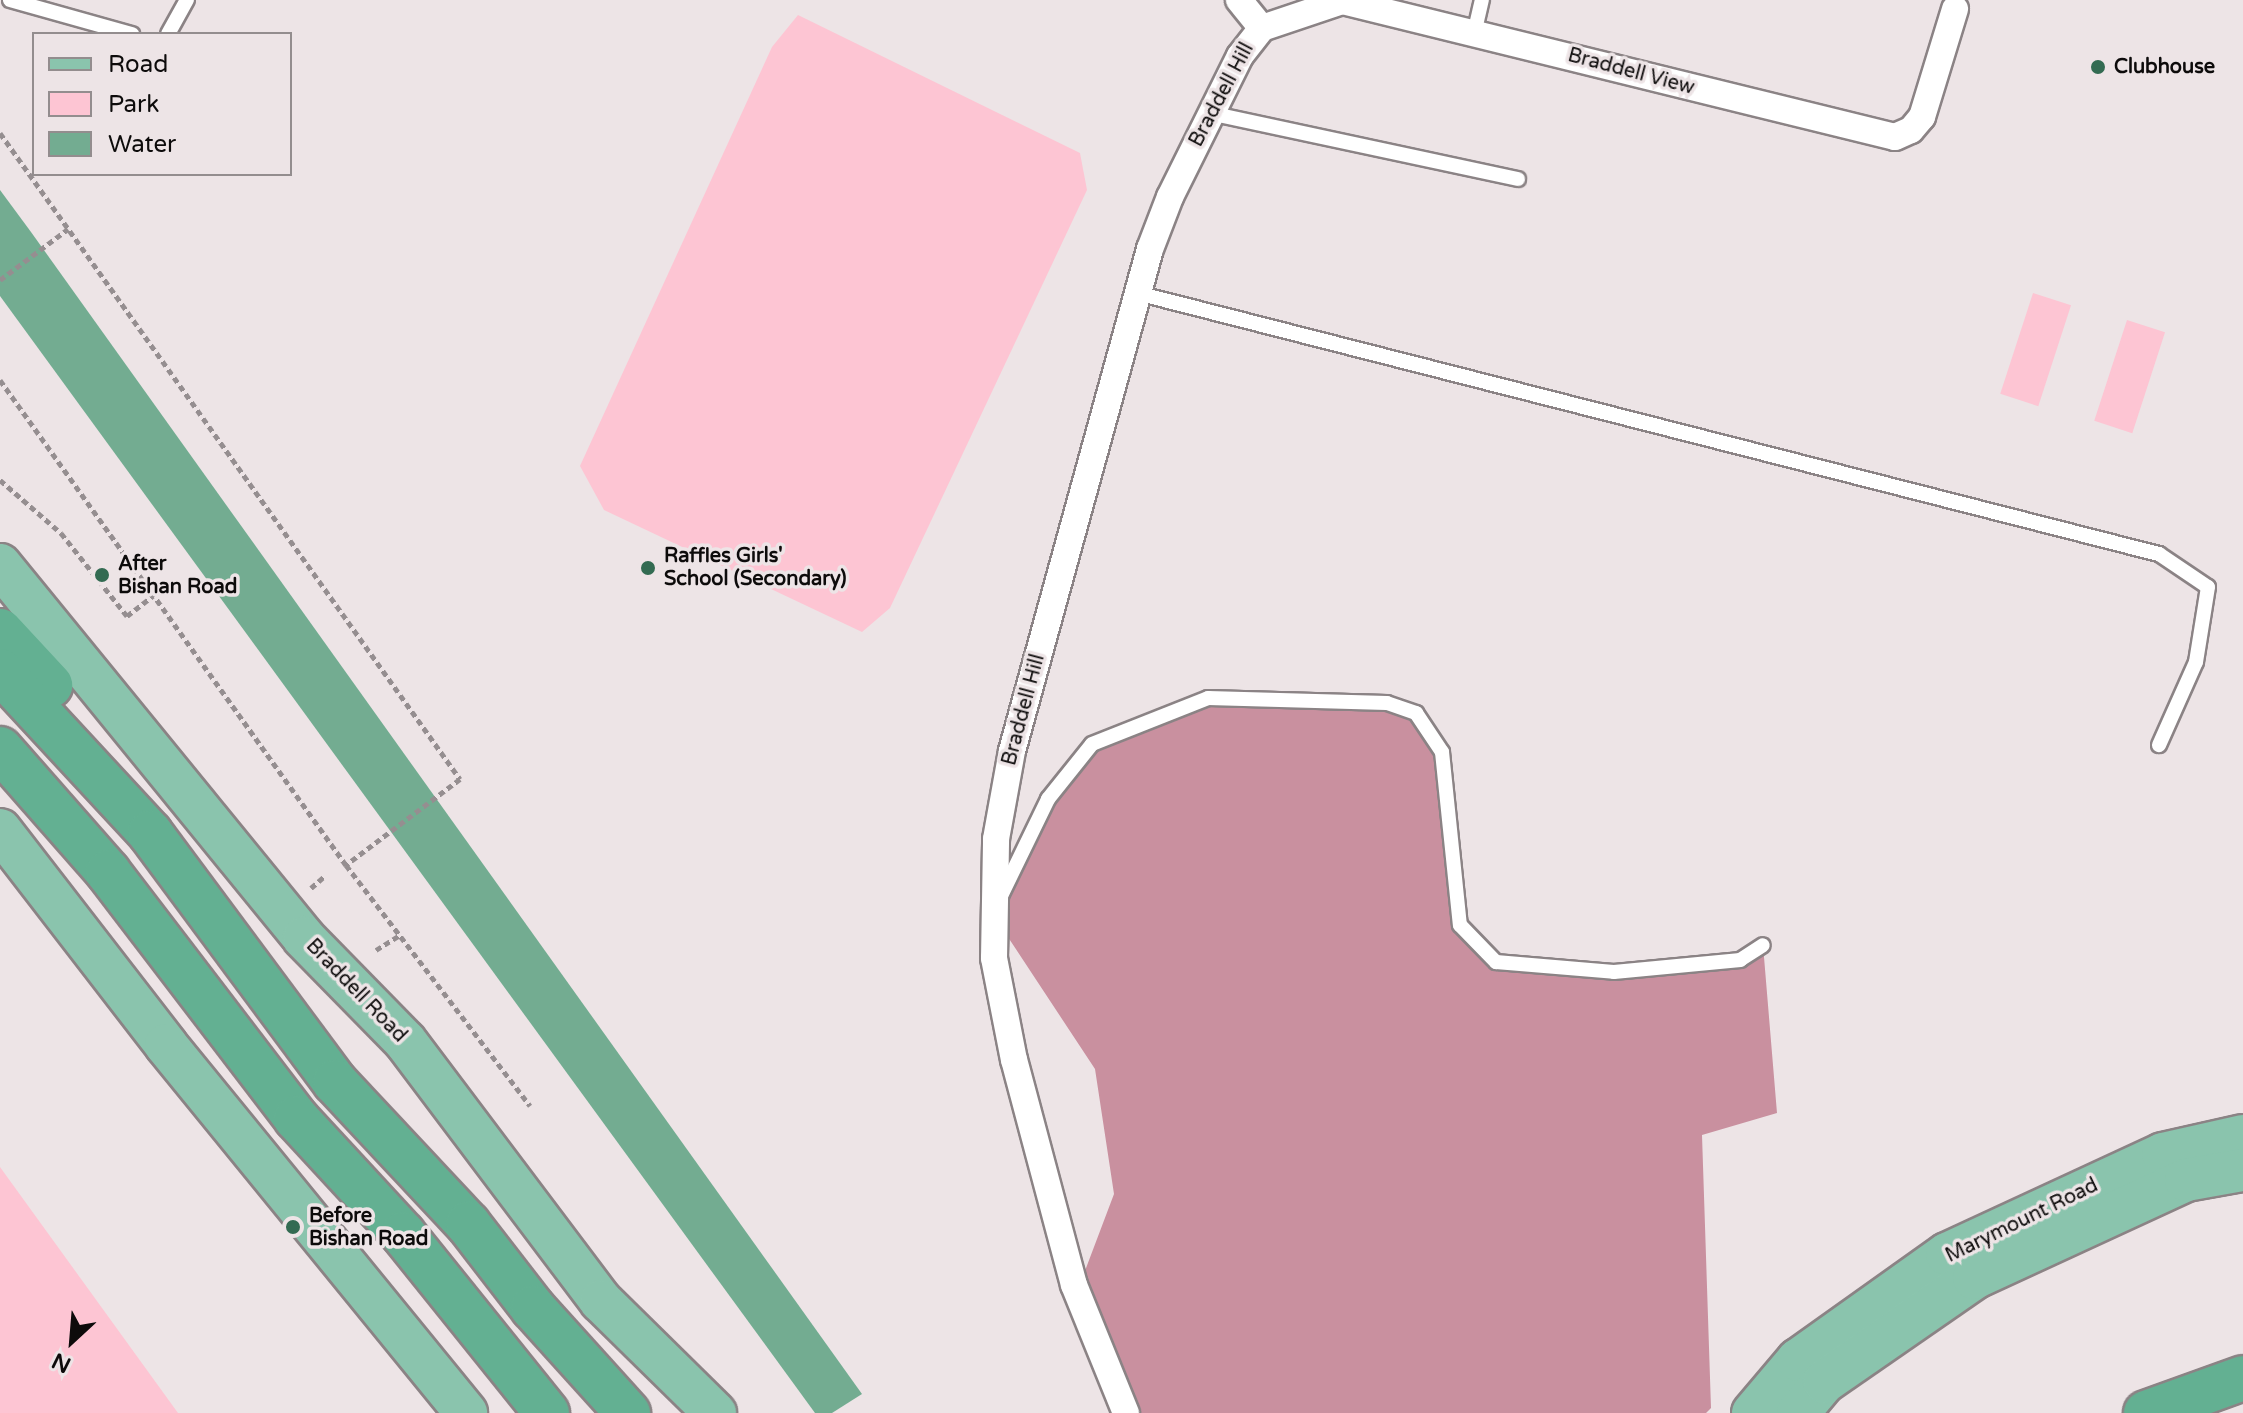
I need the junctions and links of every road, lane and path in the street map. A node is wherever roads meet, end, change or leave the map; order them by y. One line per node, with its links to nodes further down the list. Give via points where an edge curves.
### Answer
1 (10, 0): 7 (lane)
2 (187, 0): 8 (lane)
3 (1239, 0): 6 (street)
4 (1482, 0): 9 (lane)
5 (1955, 9): 9 (street, Braddell View, via 1922,117 1895,137)
6 (1262, 28): 9 (street, Braddell View, via 1311,7 1342,1); 10 (street, Braddell Hill)
7 (125, 32)
8 (169, 32)
9 (1474, 34)
10 (1210, 113): 12 (lane); 15 (street, Braddell Hill, via 1170,197)
11 (0, 133): 13 (path)
12 (1518, 179)
13 (68, 229): 14 (path); 26 (path, via 460,779)
14 (0, 280)
15 (1137, 293): 22 (lane, via 2159,554 2208,587 2196,662); 27 (street, Braddell Hill, via 1012,751 996,839)
16 (0, 380): 19 (path)
17 (0, 480): 19 (path, via 61,533 127,616)
18 (0, 565): 38 (main road, Braddell Road, via 304,938 405,1041 601,1301)
19 (153, 596): 26 (path)
20 (0, 631): 25 (highway, via 72,710)
21 (0, 671): 25 (highway)
22 (2159, 745)
23 (0, 749): 36 (highway, via 108,872 296,1118 403,1234)
24 (0, 830): 35 (main road, via 166,1045)
25 (150, 833): 37 (highway, via 335,1082 468,1224 533,1308)
26 (346, 865): 28 (path)
27 (993, 915): 29 (lane, via 1048,799 1092,744 1208,698 1387,703 1416,713 1442,752 1460,925 1496,962 1614,972 1740,960); 39 (street, Braddell Hill, via 994,958 1023,1098 1074,1285)
28 (400, 935): 30 (path); 31 (path)
29 (1763, 945)
30 (376, 950)
31 (530, 1106)
32 (2243, 1136): 40 (main road, Marymount Road, via 2163,1154 1947,1254 1798,1360)
33 (2243, 1170): 41 (main road, Marymount Road, via 2186,1180 1974,1278 1824,1382)
34 (2243, 1378): 42 (highway)
35 (466, 1413)
36 (547, 1413)
37 (628, 1413)
38 (715, 1413)
39 (1126, 1413)
40 (1753, 1413)
41 (1798, 1413)
42 (2146, 1413)

